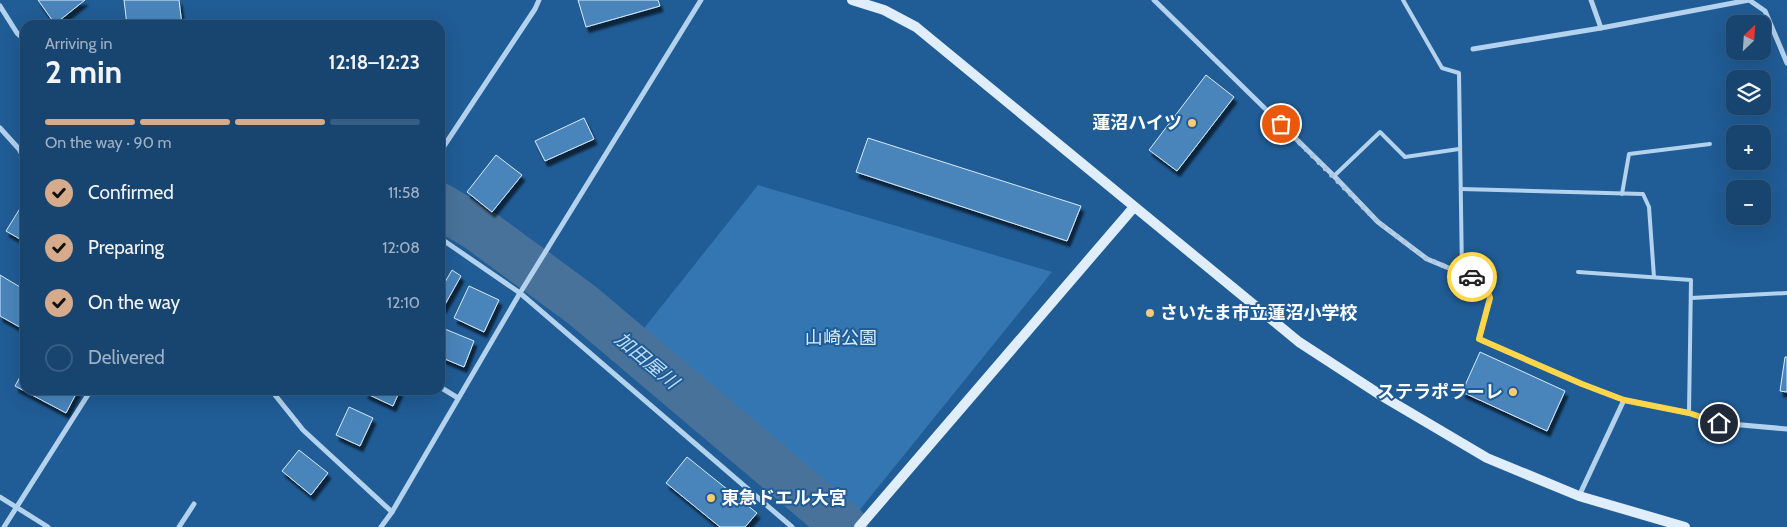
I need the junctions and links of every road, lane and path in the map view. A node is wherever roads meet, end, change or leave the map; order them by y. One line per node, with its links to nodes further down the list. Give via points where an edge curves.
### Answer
1 (539, 0): 14 (street)
2 (701, 0): 25 (street)
3 (852, 0): 20 (street, via 884,10 916,27)
4 (1154, 0): 17 (street)
5 (1403, 0): 15 (lane, via 1442,68 1459,73)
6 (1591, 0): 8 (street)
7 (0, 6): 9 (street)
8 (1601, 28): 10 (street); 11 (street, via 1749,0 1765,11)
9 (20, 35)
10 (1473, 48)
11 (1787, 63)
12 (1, 132): 16 (street)
13 (1710, 144): 19 (lane, via 1629,154)
14 (445, 145)
15 (1459, 149): 17 (lane, via 1405,157 1380,132); 18 (lane)
16 (20, 151)
17 (1334, 176): 23 (street, via 1378,222 1427,259)
18 (1461, 189): 19 (lane); 23 (lane)
19 (1622, 194): 24 (lane, via 1643,194 1649,207)
20 (1134, 207): 35 (street, via 1299,342 1382,396 1487,458); 45 (street)
21 (445, 241): 25 (street)
22 (1578, 272): 24 (lane)
23 (1462, 273): 32 (street, via 1485,283 1490,298 1479,339)
24 (1654, 277): 27 (lane, via 1692,280)
25 (520, 293): 31 (street); 44 (street)
26 (1787, 293): 27 (lane)
27 (1691, 298): 33 (lane)
28 (445, 390): 31 (street)
29 (88, 395): 38 (street)
30 (276, 395): 39 (street, via 303,430)
31 (458, 398): 39 (street)
32 (1624, 400): 33 (street); 35 (street)
33 (1689, 413): 34 (street, via 1719,423)
34 (1787, 430)
35 (1579, 496): 46 (street)
36 (0, 497): 38 (street)
37 (194, 504): 42 (street)
38 (17, 506): 40 (street); 41 (street)
39 (392, 512): 43 (street)
40 (4, 527)
41 (48, 527)
42 (179, 527)
43 (381, 527)
44 (792, 527)
45 (859, 527)
46 (1685, 527)

